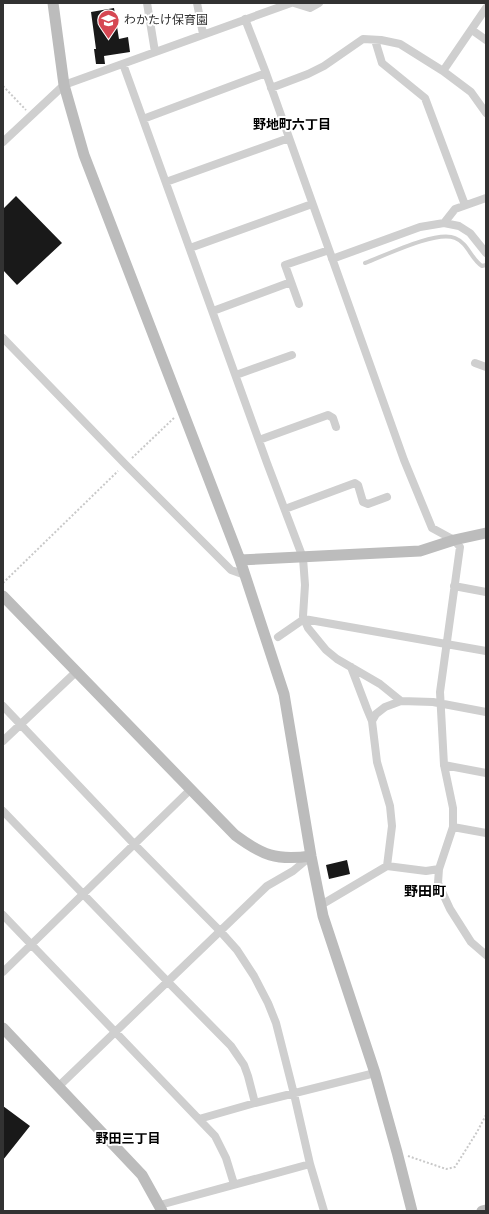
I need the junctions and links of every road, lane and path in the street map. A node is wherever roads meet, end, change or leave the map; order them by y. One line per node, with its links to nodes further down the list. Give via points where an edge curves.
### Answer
1 (53, 3): 16 (street)
2 (147, 3): 12 (street)
3 (197, 3): 9 (street)
4 (292, 3): 5 (street, via 310,8); 7 (street)
5 (319, 3)
6 (486, 8): 8 (street)
7 (245, 19): 9 (street); 15 (street)
8 (472, 30): 11 (street); 14 (street)
9 (203, 34): 12 (street)
10 (374, 40): 14 (street, via 400,44); 18 (street, via 363,39 324,66); 27 (street, via 382,63 425,98)
11 (486, 40)
12 (155, 52): 13 (street)
13 (123, 64): 16 (street); 21 (street)
14 (443, 71): 19 (street, via 471,92)
15 (266, 73): 18 (street); 21 (street)
16 (64, 85): 20 (street); 43 (street, via 84,155)
17 (3, 86): 20 (path)
18 (271, 88): 22 (street)
19 (486, 113)
20 (31, 115): 23 (street)
21 (143, 119): 24 (street)
22 (289, 138): 24 (street); 26 (street)
23 (3, 142)
24 (166, 182): 29 (street)
25 (486, 198): 27 (street)
26 (312, 204): 29 (street); 30 (street)
27 (465, 205): 28 (street, via 455,209)
28 (444, 223): 31 (street, via 459,226 470,233); 32 (street, via 420,226)
29 (190, 248): 37 (street)
30 (329, 250): 32 (street); 35 (street, via 285,265)
31 (486, 253)
32 (332, 259): 50 (street, via 404,460 432,528)
33 (364, 264): 34 (lane, via 423,240 442,236 455,238 464,245 476,262 482,266)
34 (486, 265)
35 (291, 282): 36 (street); 37 (street)
36 (299, 304)
37 (213, 311): 42 (street)
38 (3, 338): 46 (street)
39 (292, 355): 42 (street)
40 (474, 363): 41 (street)
41 (486, 367)
42 (236, 375): 45 (street)
43 (182, 409): 46 (path); 52 (street)
44 (336, 427): 45 (street, via 333,418 328,416)
45 (259, 440): 48 (street)
46 (125, 464): 53 (street, via 231,570); 54 (path)
47 (386, 497): 48 (street, via 368,504 364,502 355,483)
48 (285, 509): 51 (street)
49 (486, 532): 50 (street)
50 (454, 540): 51 (street, via 420,551); 55 (street, via 460,547)
51 (303, 558): 52 (street); 58 (street)
52 (240, 560): 53 (street)
53 (244, 575): 78 (street, via 284,694)
54 (3, 583)
55 (454, 586): 56 (street); 60 (street)
56 (486, 592)
57 (3, 596): 63 (street)
58 (304, 618): 59 (street); 60 (street); 62 (street, via 308,628 326,650)
59 (278, 637)
60 (446, 645): 61 (street); 65 (street)
61 (486, 652)
62 (351, 666): 64 (street); 68 (street)
63 (77, 671): 69 (street); 73 (street)
64 (401, 701): 65 (street); 68 (street, via 380,710)
65 (440, 703): 67 (street); 71 (street)
66 (3, 706): 69 (street)
67 (486, 712)
68 (372, 721): 79 (street, via 377,762 392,826)
69 (20, 724): 70 (street); 77 (street)
70 (3, 741)
71 (444, 765): 72 (street); 75 (street, via 453,808)
72 (486, 773)
73 (191, 788): 77 (street); 78 (street, via 235,835 252,847 265,854 283,858)
74 (3, 811): 81 (street)
75 (453, 827): 76 (street); 80 (street)
76 (486, 833)
77 (135, 844): 81 (street); 84 (street)
78 (311, 856): 82 (street); 84 (street, via 294,871 267,886)
79 (386, 866): 80 (street, via 426,871); 82 (street)
80 (439, 869): 86 (street, via 438,883 450,909 471,942)
81 (83, 894): 85 (street); 88 (street)
82 (321, 905): 91 (street)
83 (3, 915): 85 (street)
84 (220, 931): 88 (street); 93 (street, via 250,969 268,1003 276,1023)
85 (31, 944): 87 (street); 90 (street)
86 (486, 955)
87 (3, 972)
88 (168, 982): 90 (street); 94 (street, via 231,1046 244,1065)
89 (3, 1028): 92 (street)
90 (116, 1032): 92 (street); 96 (street)
91 (375, 1073): 93 (street); 97 (street)
92 (59, 1086): 100 (street, via 142,1175)
93 (294, 1094): 94 (street); 98 (street)
94 (255, 1103): 96 (street)
95 (486, 1115): 97 (path, via 455,1168 446,1169)
96 (199, 1119): 99 (street, via 215,1136 226,1158)
97 (397, 1152): 103 (street)
98 (310, 1164): 99 (street); 102 (street)
99 (234, 1184): 100 (street)
100 (161, 1208)
101 (486, 1210): 104 (street)
102 (324, 1211)
103 (412, 1211)
104 (482, 1211)

